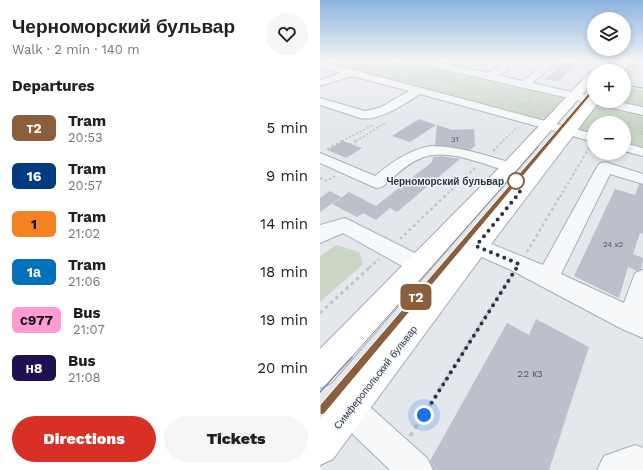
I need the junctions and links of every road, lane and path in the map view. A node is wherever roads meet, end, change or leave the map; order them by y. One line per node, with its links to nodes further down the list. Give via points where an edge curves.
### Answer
1 (388, 83): 9 (street)
2 (456, 83): 8 (path)
3 (481, 83): 8 (path)
4 (517, 83): 7 (street)
5 (565, 83): 10 (path)
6 (586, 83): 12 (main road, Симферопольский бульвар)
7 (525, 84): 10 (street)
8 (473, 88): 11 (path); 13 (path)
9 (418, 91): 15 (street, via 383,111 364,115); 20 (street)
10 (556, 91): 12 (street); 22 (path)
11 (460, 96)
12 (574, 96): 14 (street); 22 (main road, Симферопольский бульвар)
13 (511, 98): 16 (path, via 508,101 525,105); 16 (path, via 515,95 532,100)
14 (587, 99)
15 (320, 101)
16 (528, 102): 22 (path)
17 (587, 104): 22 (main road, Симферопольский бульвар)
18 (622, 108): 19 (street)
19 (638, 113)
20 (526, 119): 22 (street); 22 (path); 33 (path)
21 (387, 121): 32 (path)
22 (553, 121): 27 (street); 34 (main road, Симферопольский бульвар); 39 (main road, Симферопольский бульвар)
23 (374, 125): 32 (path)
24 (631, 128): 26 (path)
25 (643, 128): 26 (path)
26 (640, 130): 28 (path)
27 (587, 135)
28 (643, 135)
29 (631, 148): 31 (street)
30 (587, 150): 41 (path)
31 (643, 152)
32 (324, 155): 33 (street, via 376,183 419,153 449,151)
33 (484, 160): 34 (street); 40 (path)
34 (510, 167): 42 (main road, Симферопольский бульвар)
35 (320, 178): 36 (path, via 327,181)
36 (333, 178)
37 (643, 179): 43 (street, via 605,167)
38 (320, 235): 40 (street, via 345,225)
39 (476, 246): 41 (street); 48 (main road, Симферопольский бульвар)
40 (390, 249): 42 (street); 45 (path)
41 (519, 264): 43 (street); 50 (path, via 482,321)
42 (419, 265): 47 (main road, Симферопольский бульвар)
43 (548, 278): 46 (street)
44 (643, 280): 46 (street)
45 (320, 313)
46 (637, 323)
47 (320, 372)
48 (349, 409): 49 (main road, Симферопольский бульвар); 50 (street)
49 (320, 446)
50 (407, 462)
51 (643, 468): 52 (street, via 634,462)
52 (615, 470)

